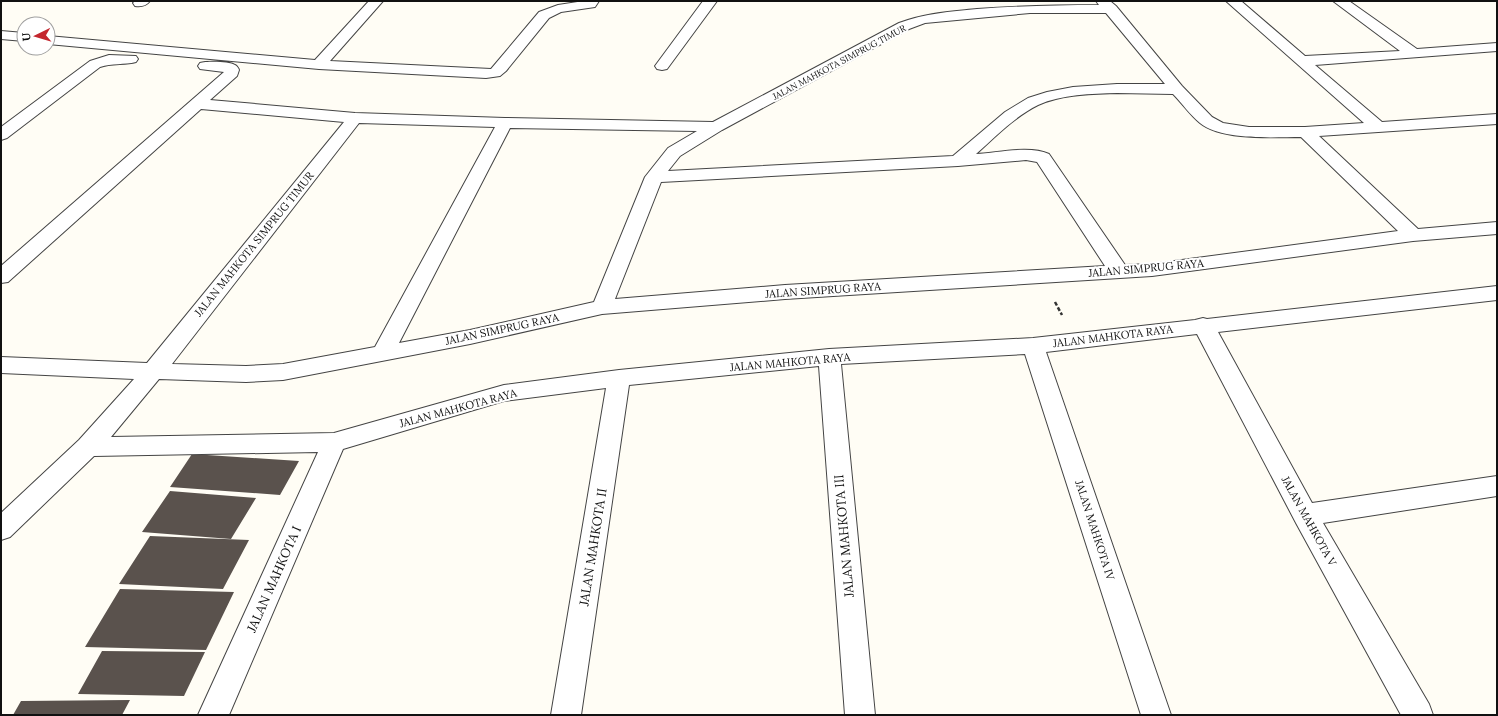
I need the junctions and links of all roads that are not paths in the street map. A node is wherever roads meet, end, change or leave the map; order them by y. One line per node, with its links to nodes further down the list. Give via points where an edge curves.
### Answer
1 (376, 1): 14 (street)
2 (592, 1): 14 (street, via 590,4 544,15 495,73)
3 (710, 1): 15 (street)
4 (1233, 1): 13 (street)
5 (1340, 1): 12 (street)
6 (1107, 5): 16 (street, JALAN MAHKOTA SIMPRUG TIMUR); 23 (street, JALAN MAHKOTA SIMPRUG TIMUR, via 922,19 904,26)
7 (1, 35): 8 (street)
8 (16, 37)
9 (56, 41): 10 (street)
10 (103, 45): 14 (street); 20 (street)
11 (1497, 47): 12 (street)
12 (1414, 54): 13 (street)
13 (1302, 61): 22 (street)
14 (319, 65)
15 (662, 66)
16 (1177, 89): 24 (street, JALAN MAHKOTA SIMPRUG TIMUR, via 1206,120 1218,127 1249,132); 26 (street, via 1087,90 1065,92 1041,99 1019,109)
17 (197, 104): 18 (street, JALAN MAHKOTA SIMPRUG TIMUR); 25 (street, via 232,70 115,58 95,64); 31 (street)
18 (355, 118): 21 (street, JALAN MAHKOTA SIMPRUG TIMUR); 39 (street, JALAN MAHKOTA SIMPRUG TIMUR)
19 (1497, 119): 22 (street, JALAN MAHKOTA SIMPRUG TIMUR)
20 (1, 121)
21 (505, 123): 23 (street, JALAN MAHKOTA SIMPRUG TIMUR); 36 (street)
22 (1378, 127): 24 (street, JALAN MAHKOTA SIMPRUG TIMUR)
23 (716, 128): 27 (street, JALAN MAHKOTA SIMPRUG TIMUR, via 674,152)
24 (1305, 132): 29 (street)
25 (1, 135)
26 (958, 161): 27 (street); 30 (street, via 1026,155 1043,158)
27 (654, 177): 33 (street, JALAN MAHKOTA SIMPRUG TIMUR)
28 (1497, 228): 29 (street, JALAN SIMPRUG RAYA)
29 (1413, 235): 30 (street, JALAN SIMPRUG RAYA, via 1152,270)
30 (1120, 272): 33 (street, JALAN SIMPRUG RAYA, via 785,292)
31 (1, 277)
32 (1492, 298): 34 (street, JALAN MAHKOTA RAYA)
33 (602, 307): 36 (street, JALAN SIMPRUG RAYA, via 470,337)
34 (1203, 325): 35 (street, JALAN MAHKOTA RAYA); 44 (street, JALAN MAHKOTA V)
35 (1034, 346): 37 (street, JALAN MAHKOTA RAYA); 49 (street, JALAN MAHKOTA IV)
36 (383, 353): 39 (street, JALAN SIMPRUG RAYA, via 283,372 246,374)
37 (829, 357): 40 (street, JALAN MAHKOTA RAYA); 48 (street, JALAN MAHKOTA III)
38 (1, 365): 39 (street)
39 (153, 371): 42 (street, JALAN MAHKOTA SIMPRUG TIMUR)
40 (619, 378): 41 (street, JALAN MAHKOTA RAYA, via 504,393); 47 (street, JALAN MAHKOTA II)
41 (334, 442): 42 (street, JALAN MAHKOTA RAYA); 46 (street, JALAN MAHKOTA I)
42 (88, 447): 45 (street, JALAN MAHKOTA SIMPRUG TIMUR)
43 (1497, 486): 44 (street)
44 (1305, 514): 50 (street, JALAN MAHKOTA V)
45 (1, 529)
46 (213, 715)
47 (566, 715)
48 (860, 715)
49 (1156, 715)
50 (1418, 715)

